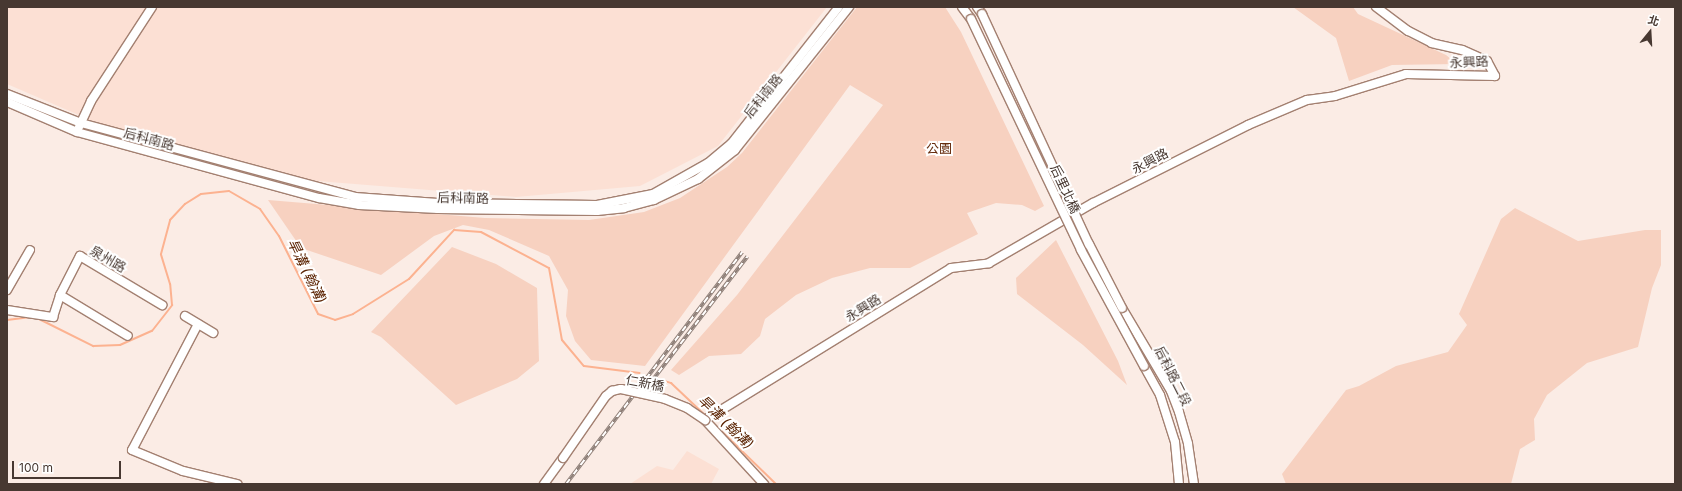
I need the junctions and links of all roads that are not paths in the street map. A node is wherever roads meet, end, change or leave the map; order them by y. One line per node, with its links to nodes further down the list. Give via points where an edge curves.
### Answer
1 (152, 7): 10 (street, via 91,101)
2 (839, 7): 7 (street, 后科南路)
3 (849, 7): 7 (street, 后科南路)
4 (962, 7): 22 (street, 后里北橋, bridge, via 971,19 1080,250)
5 (1376, 7): 23 (street, 永興路, via 1408,31 1432,44 1462,50 1487,61 1495,76 1406,74 1335,96 1307,100 1248,125 1093,203 989,263 951,268)
6 (980, 10): 16 (street, 后里北橋, bridge)
7 (827, 30): 10 (street, 后科南路, via 731,144 708,163 653,194 597,205 438,203 355,197); 11 (street, 后科南路, via 735,150 712,170 669,193 624,208 597,211 519,211 359,205 319,198)
8 (7, 94): 10 (street, 后科南路)
9 (7, 102): 11 (street, 后科南路)
10 (81, 123): 11 (street)
11 (77, 132)
12 (30, 250): 13 (street)
13 (7, 290)
14 (60, 295): 15 (street, 泉州路, via 80,256); 17 (street, 泉州路, via 53,317); 21 (street)
15 (162, 305)
16 (1122, 308): 28 (street, 后科路二段, via 1171,391 1188,444)
17 (7, 310)
18 (184, 316): 19 (street)
19 (198, 324): 20 (street); 24 (street, via 132,450 183,470)
20 (213, 333)
21 (128, 336)
22 (1144, 366): 27 (street, 后科路二段, via 1160,395 1175,442)
23 (705, 420): 25 (street, 仁新橋, bridge, via 687,408 665,399 620,389 612,391); 26 (street, 仁新橋)
24 (237, 484)
25 (544, 484)
26 (764, 484)
27 (1179, 484)
28 (1194, 484)

